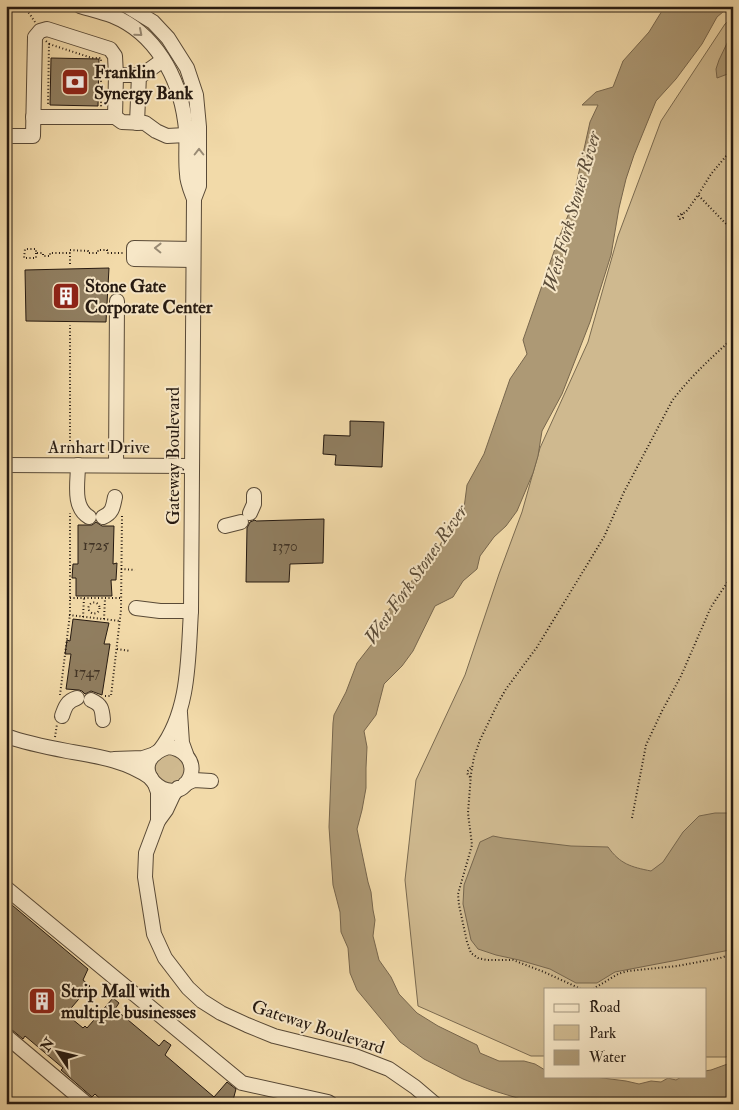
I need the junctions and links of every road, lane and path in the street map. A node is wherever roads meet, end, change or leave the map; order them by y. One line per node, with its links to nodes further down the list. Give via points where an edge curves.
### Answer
1 (80, 6): 3 (street, Gateway Boulevard, one-way to 3, via 113,16 134,28 154,46)
2 (127, 6): 15 (street, Gateway Boulevard, one-way to 2, via 199,186 199,127 196,95 187,68 168,38 153,22)
3 (163, 60): 5 (street); 11 (street, Gateway Boulevard, via 180,96)
4 (116, 75): 5 (street); 8 (street); 9 (street, via 115,56 110,49 47,29 40,31 35,37)
5 (139, 75): 10 (street)
6 (48, 110): 7 (path, via 49,44 101,58)
7 (102, 111)
8 (115, 116): 9 (street); 10 (street, via 122,122)
9 (33, 117): 12 (street, via 33,136)
10 (138, 123): 11 (street, via 167,136)
11 (186, 135): 15 (street, Gateway Boulevard, via 187,176)
12 (6, 136)
13 (733, 148): 14 (path)
14 (698, 195): 16 (path); 17 (path)
15 (194, 200): 28 (street, Gateway Boulevard)
16 (682, 214)
17 (733, 231)
18 (36, 253): 18 (path, via 36,249 24,249 24,258 36,258); 19 (path, via 50,256 50,253)
19 (70, 253): 20 (path, via 70,250 88,250 88,253 98,254 98,250 107,250 107,253); 21 (path)
20 (123, 253)
21 (70, 264)
22 (117, 301): 27 (street)
23 (70, 325): 25 (path)
24 (733, 338): 76 (path, via 696,372 669,407 600,544 537,647 498,703 472,765 468,813 472,846 458,894 471,953 487,960 513,960)
25 (74, 460): 26 (street, Arnhart Drive); 27 (street, Arnhart Drive); 30 (street, via 77,496 83,514 109,515)
26 (6, 465)
27 (116, 465): 28 (street, Arnhart Drive)
28 (192, 466): 50 (street, Gateway Boulevard)
29 (254, 495): 33 (street, via 254,504 245,518)
30 (115, 497)
31 (70, 514): 39 (path)
32 (122, 514): 35 (path)
33 (225, 526)
34 (733, 557): 38 (path)
35 (121, 569): 36 (path); 43 (path)
36 (135, 570)
37 (733, 578): 38 (path)
38 (727, 583): 72 (path, via 711,607 646,745)
39 (70, 598): 40 (path); 52 (path)
40 (84, 598): 41 (path); 45 (path)
41 (94, 598): 42 (path); 44 (path)
42 (105, 598): 43 (path); 49 (path)
43 (121, 598): 56 (path)
44 (94, 603): 46 (path); 47 (path)
45 (84, 607): 46 (path); 53 (path)
46 (89, 608): 51 (path)
47 (100, 608): 49 (path); 51 (path)
48 (136, 608): 50 (street)
49 (105, 609): 55 (path)
50 (191, 610): 62 (street, Gateway Boulevard)
51 (94, 614): 54 (path)
52 (69, 615): 53 (path); 59 (path)
53 (82, 617): 54 (path)
54 (93, 618): 55 (path)
55 (104, 619): 56 (path)
56 (120, 621): 57 (path)
57 (117, 649): 58 (path); 61 (path, via 111,696)
58 (130, 651)
59 (60, 697)
60 (77, 698): 63 (street, via 65,706)
61 (97, 698): 64 (street)
62 (180, 713): 67 (street); 68 (street, via 182,743)
63 (59, 720): 66 (path)
64 (103, 720)
65 (6, 736): 69 (street, via 26,743)
66 (55, 739)
67 (157, 752): 68 (street, via 174,748); 69 (street, via 143,758); 70 (street, via 148,765)
68 (188, 758): 71 (street, via 191,774); 71 (street, via 212,777)
69 (110, 759): 70 (street, via 142,772)
70 (153, 781): 71 (street, via 163,790); 73 (street, via 158,792)
71 (181, 786): 73 (street)
72 (632, 818)
73 (158, 821): 81 (street, Gateway Boulevard, via 146,853 144,877 149,909 154,934 165,958 188,988 221,1013 274,1036 355,1056 389,1069)
74 (6, 888): 80 (street, via 242,1083)
75 (733, 954): 77 (path, via 677,966 628,971)
76 (579, 988)
77 (595, 988)
78 (6, 1036): 79 (street)
79 (88, 1104)
80 (331, 1104)
81 (435, 1104)

